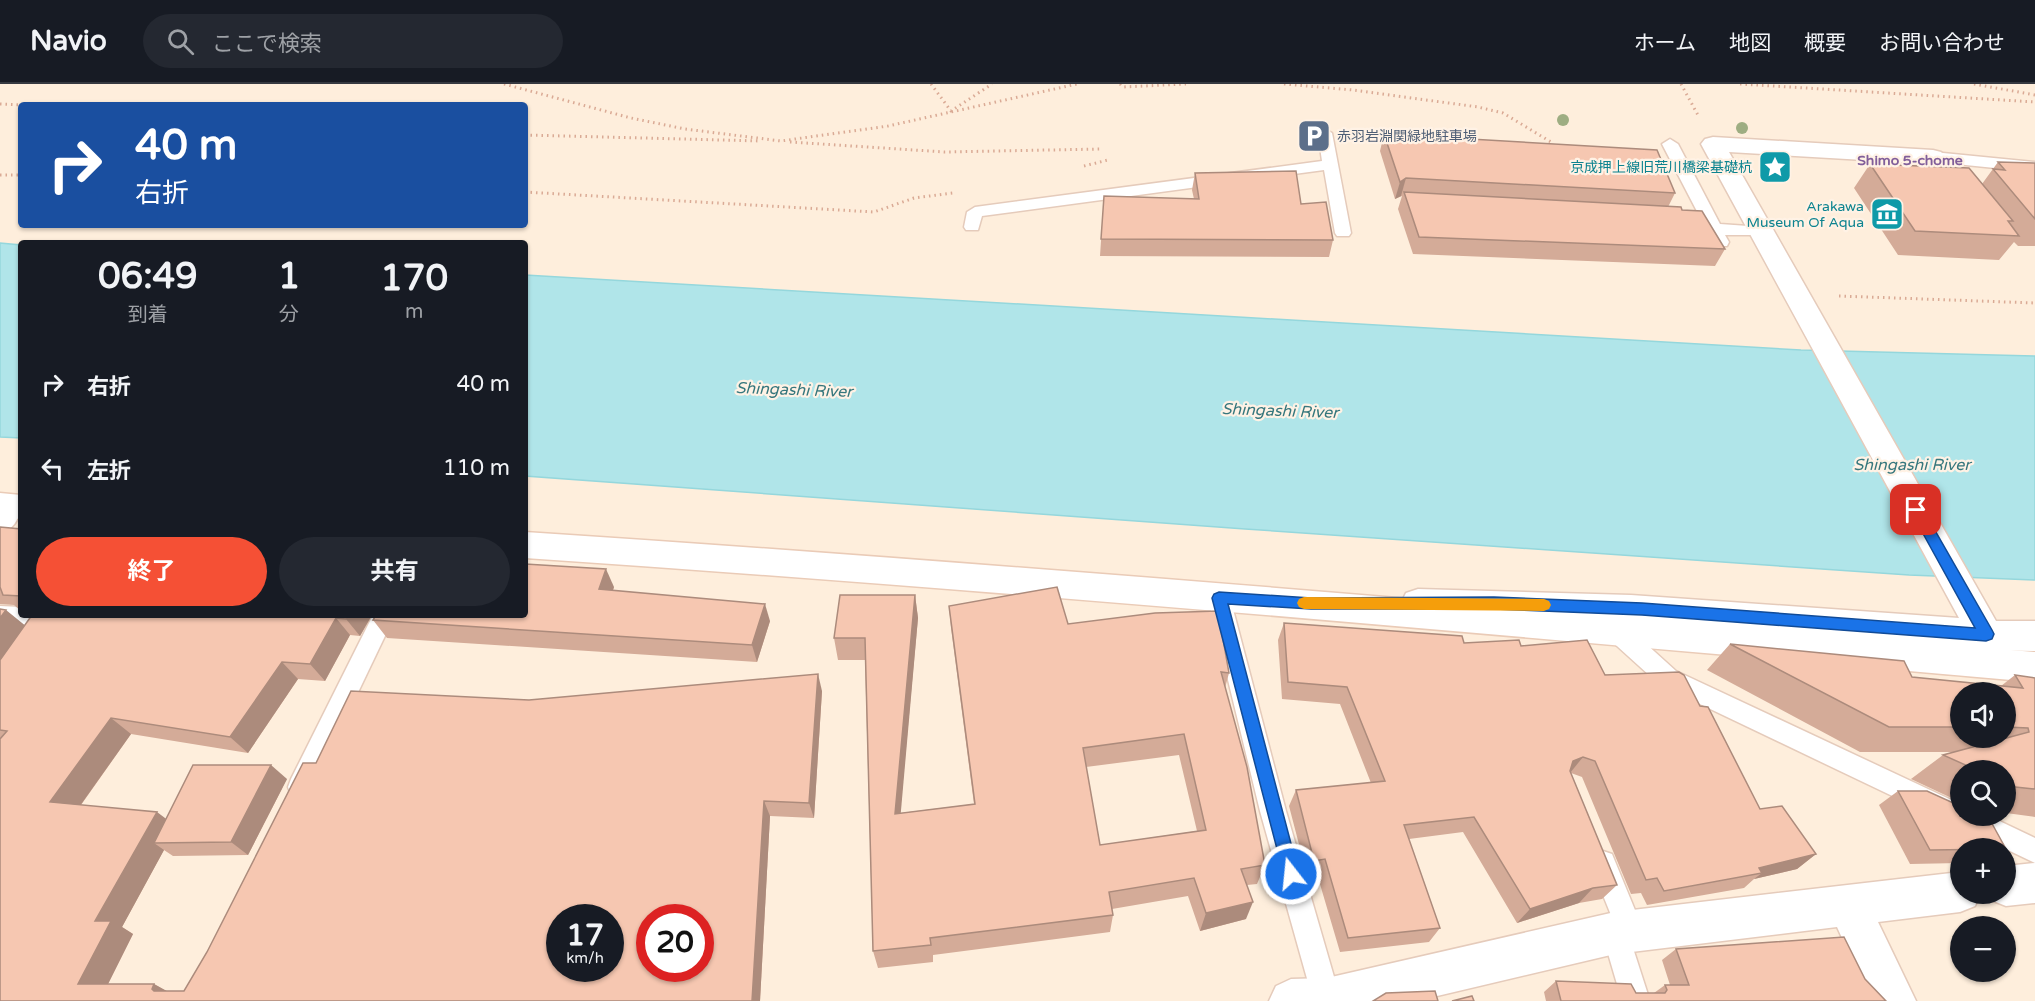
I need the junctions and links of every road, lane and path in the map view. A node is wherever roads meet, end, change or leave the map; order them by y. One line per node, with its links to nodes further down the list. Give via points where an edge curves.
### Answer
1 (504, 84): 18 (path, via 631,118)
2 (932, 84): 15 (path)
3 (992, 84): 15 (path)
4 (1077, 84): 15 (path)
5 (1120, 84): 6 (path)
6 (1186, 84)
7 (1284, 84): 19 (path, via 1478,107 1503,113)
8 (1681, 84): 21 (path)
9 (1740, 84): 12 (path)
10 (1974, 84): 11 (path)
11 (2035, 95)
12 (2035, 102)
13 (0, 104): 14 (path)
14 (18, 105)
15 (951, 111): 18 (path, via 888,126)
16 (1325, 134): 25 (lane)
17 (528, 135): 18 (path)
18 (781, 141): 22 (path, via 945,152)
19 (1551, 142)
20 (1670, 144): 35 (lane)
21 (1713, 144): 23 (street); 36 (street)
22 (1101, 149)
23 (1933, 157): 26 (lane); 32 (lane)
24 (1108, 160): 27 (path)
25 (1332, 164): 34 (lane, via 975,212); 37 (lane)
26 (2035, 167)
27 (1076, 168)
28 (0, 175): 29 (path)
29 (18, 175)
30 (528, 192): 31 (path, via 874,212 914,198)
31 (958, 192)
32 (1971, 202)
33 (1685, 218): 35 (lane)
34 (972, 227)
35 (1715, 230): 36 (lane)
36 (1762, 232): 38 (street)
37 (1343, 233)
38 (1798, 298): 39 (path); 49 (street)
39 (2035, 303)
40 (528, 545): 41 (street)
41 (1219, 598): 42 (street); 62 (lane, via 1273,811)
42 (1311, 604): 48 (street); 49 (street, via 1494,603 1642,609)
43 (0, 615): 44 (lane)
44 (18, 618)
45 (20, 618): 47 (lane)
46 (383, 618): 52 (lane)
47 (46, 622)
48 (1615, 630): 51 (street); 53 (lane, via 1668,678)
49 (1986, 634): 50 (street)
50 (2035, 636)
51 (2035, 667)
52 (290, 806)
53 (1950, 811)
54 (1983, 826): 56 (lane)
55 (1593, 839): 61 (lane)
56 (2035, 850)
57 (2035, 883): 58 (street)
58 (2016, 885)
59 (1950, 892): 60 (street)
60 (1848, 904): 61 (street); 64 (street)
61 (1623, 933): 62 (street); 63 (lane)
62 (1315, 1001)
63 (1636, 1001)
64 (1894, 1001)

